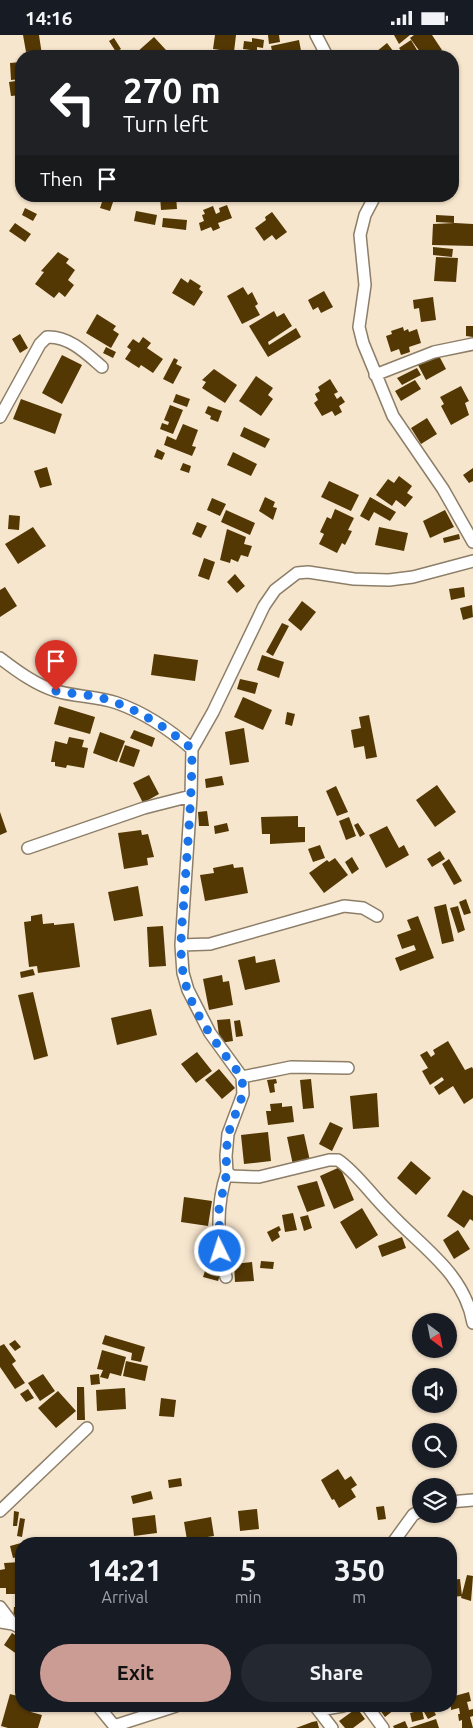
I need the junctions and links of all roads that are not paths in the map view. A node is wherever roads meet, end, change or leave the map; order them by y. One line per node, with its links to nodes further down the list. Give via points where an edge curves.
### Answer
1 (316, 35): 2 (street)
2 (325, 50)
3 (372, 202): 6 (street, via 360,235 364,285 359,327)
4 (473, 344): 6 (street, via 434,352)
5 (102, 367): 7 (street, via 66,340 47,337 40,343)
6 (375, 375): 8 (street, via 393,416 444,489)
7 (0, 417)
8 (473, 542)
9 (473, 561): 11 (street, via 413,577 389,579 297,573 275,590 264,606)
10 (0, 658): 11 (street, via 15,670 56,691 100,698 137,712 165,726)
11 (192, 749): 12 (street)
12 (191, 796): 13 (street, via 144,808); 15 (street)
13 (28, 848)
14 (377, 916): 15 (street, via 363,908 344,906 218,942)
15 (181, 945): 17 (street, via 183,973 196,1009)
16 (348, 1069): 17 (street, via 291,1067)
17 (242, 1077): 18 (street, via 243,1094 228,1134)
18 (227, 1172): 19 (street, via 219,1209 218,1234); 20 (street, via 232,1176 259,1177 338,1160 443,1263 458,1284)
19 (226, 1277)
20 (473, 1323)
21 (87, 1428): 24 (street)
22 (473, 1500): 23 (street)
23 (457, 1502)
24 (0, 1511)
25 (412, 1516): 26 (street)
26 (397, 1537)
27 (0, 1607): 29 (street)
28 (0, 1622): 30 (street)
29 (15, 1624)
30 (15, 1626)
31 (103, 1712): 35 (street)
32 (159, 1712): 35 (street)
33 (320, 1712): 36 (street)
34 (371, 1712): 37 (street)
35 (115, 1727)
36 (332, 1728)
37 (383, 1728)

